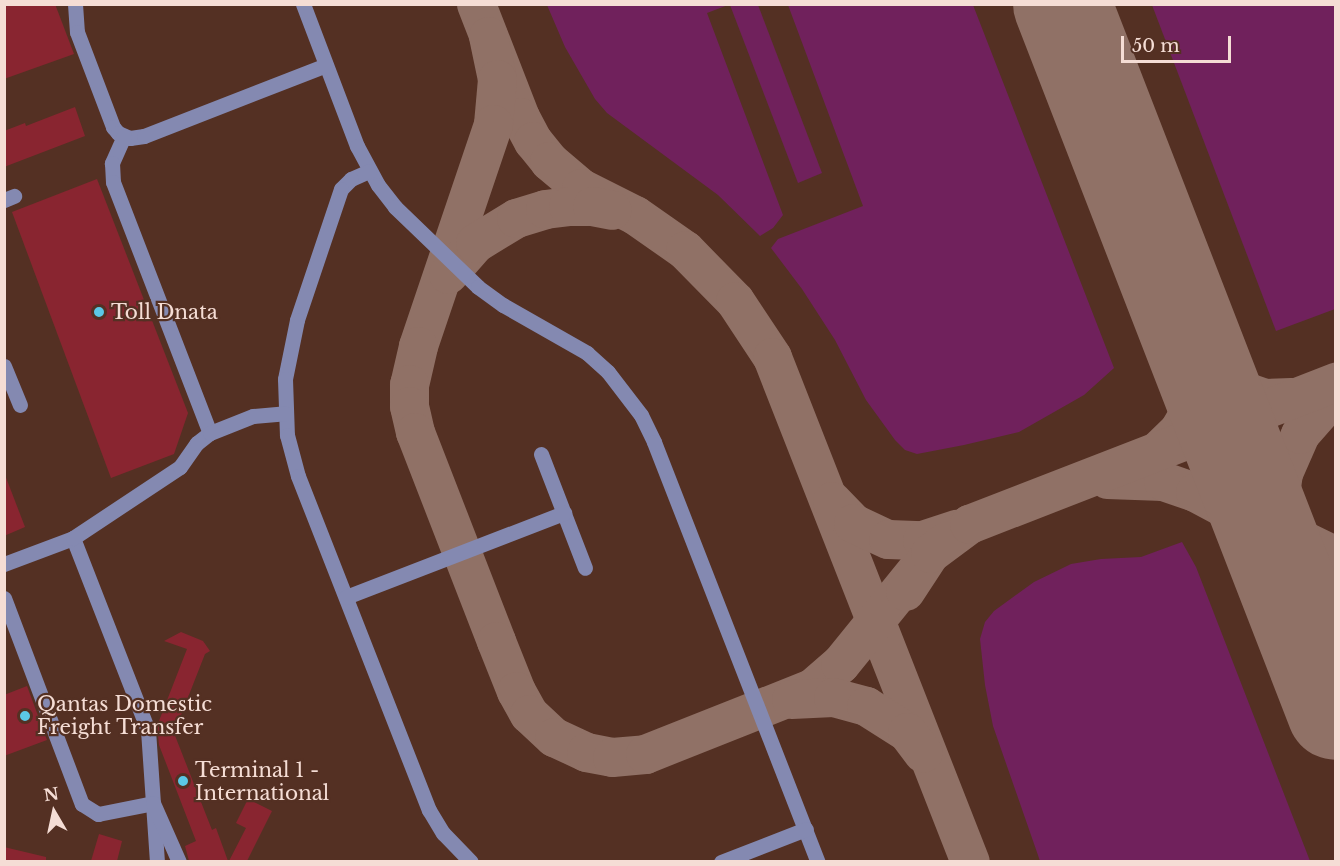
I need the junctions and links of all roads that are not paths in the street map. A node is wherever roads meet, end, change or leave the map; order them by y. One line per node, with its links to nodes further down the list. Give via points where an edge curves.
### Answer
1 (75, 4): 4 (lane, via 77,32 113,127)
2 (303, 4): 3 (lane)
3 (326, 64): 4 (lane, via 144,136); 5 (lane)
4 (124, 136): 9 (lane, via 112,163 113,182)
5 (369, 171): 8 (lane, via 351,179 341,189 290,346); 18 (lane, via 395,207 450,262 503,305 586,353 608,372 641,415)
6 (4, 366): 7 (lane)
7 (20, 405)
8 (285, 413): 9 (lane, via 253,416); 15 (lane, via 298,476)
9 (210, 433): 12 (lane, via 197,442 180,466)
10 (541, 454): 11 (lane)
11 (564, 513): 14 (lane); 15 (lane)
12 (73, 538): 13 (lane); 17 (lane, via 144,719)
13 (4, 564)
14 (585, 568)
15 (346, 597): 21 (lane, via 429,810 442,833)
16 (4, 598): 17 (lane, via 82,804 98,814)
17 (153, 803): 19 (lane); 20 (lane)
18 (806, 829): 22 (lane); 23 (lane)
19 (157, 861)
20 (179, 861)
21 (471, 861)
22 (721, 861)
23 (818, 861)

